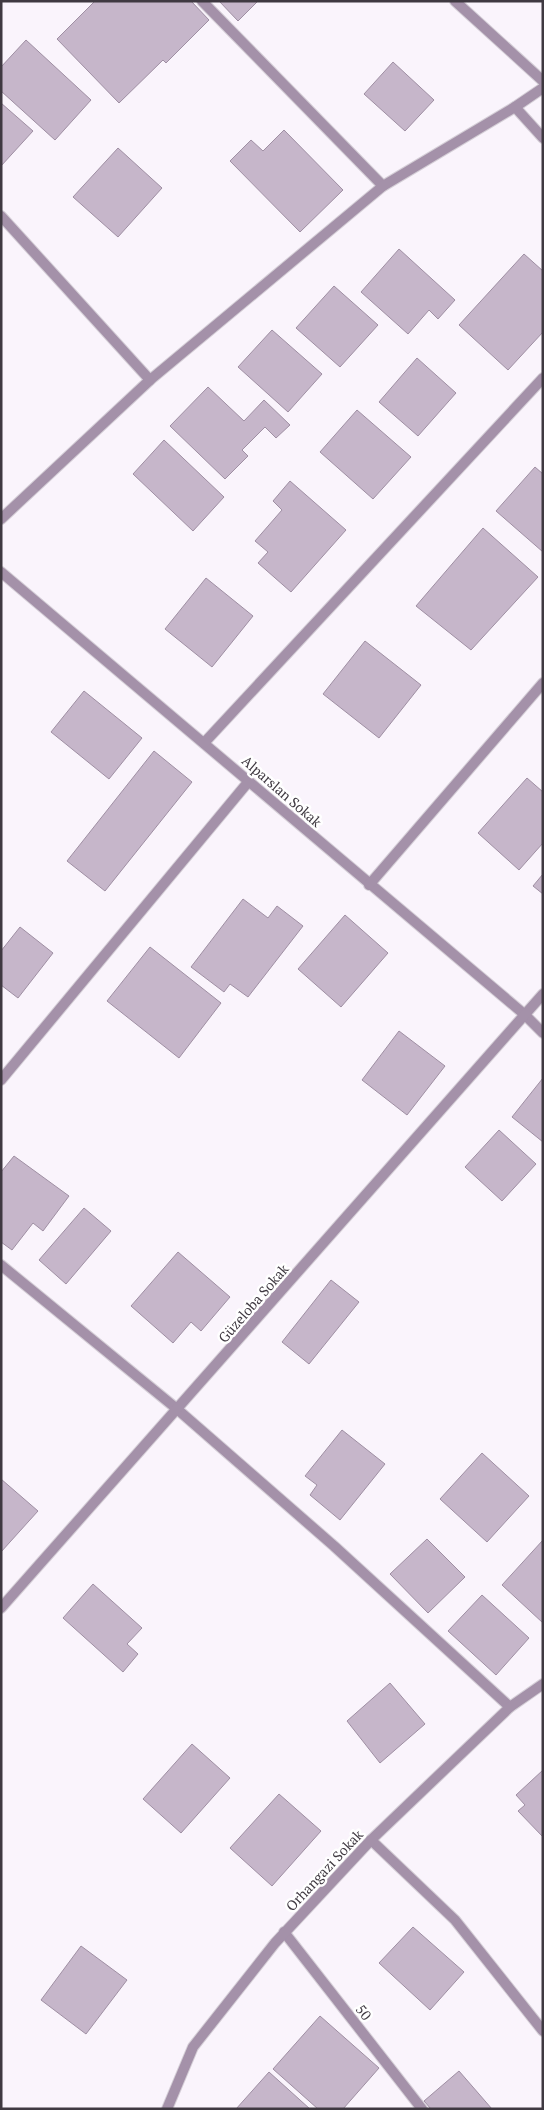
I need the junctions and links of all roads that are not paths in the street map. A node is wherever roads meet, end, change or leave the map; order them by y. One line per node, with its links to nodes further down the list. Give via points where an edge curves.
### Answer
1 (202, 1): 7 (street)
2 (455, 1): 3 (street)
3 (543, 81)
4 (543, 88): 5 (street)
5 (515, 107): 6 (street); 7 (street)
6 (543, 138)
7 (383, 186): 10 (street)
8 (1, 216): 10 (street)
9 (543, 378): 14 (street)
10 (150, 380): 11 (street)
11 (1, 519)
12 (1, 572): 14 (street, Alparslan Sokak)
13 (543, 683): 16 (street)
14 (204, 743): 15 (street, Alparslan Sokak)
15 (250, 781): 16 (street, Alparslan Sokak); 20 (street)
16 (369, 885): 18 (street, Alparslan Sokak)
17 (543, 994): 18 (street, Güzeloba Sokak)
18 (524, 1014): 19 (street, Alparslan Sokak); 22 (street, Güzeloba Sokak)
19 (543, 1033)
20 (1, 1080)
21 (1, 1265): 22 (street)
22 (177, 1409): 23 (street, Güzeloba Sokak); 25 (street, via 334,1546)
23 (1, 1608)
24 (543, 1684): 25 (street, Orhangazi Sokak)
25 (510, 1708): 26 (street, Orhangazi Sokak)
26 (371, 1840): 27 (street, Orhangazi Sokak); 28 (street, via 455,1920)
27 (284, 1932): 29 (street, Orhangazi Sokak, via 193,2047); 30 (street, 50)
28 (543, 2031)
29 (167, 2109)
30 (422, 2109)

